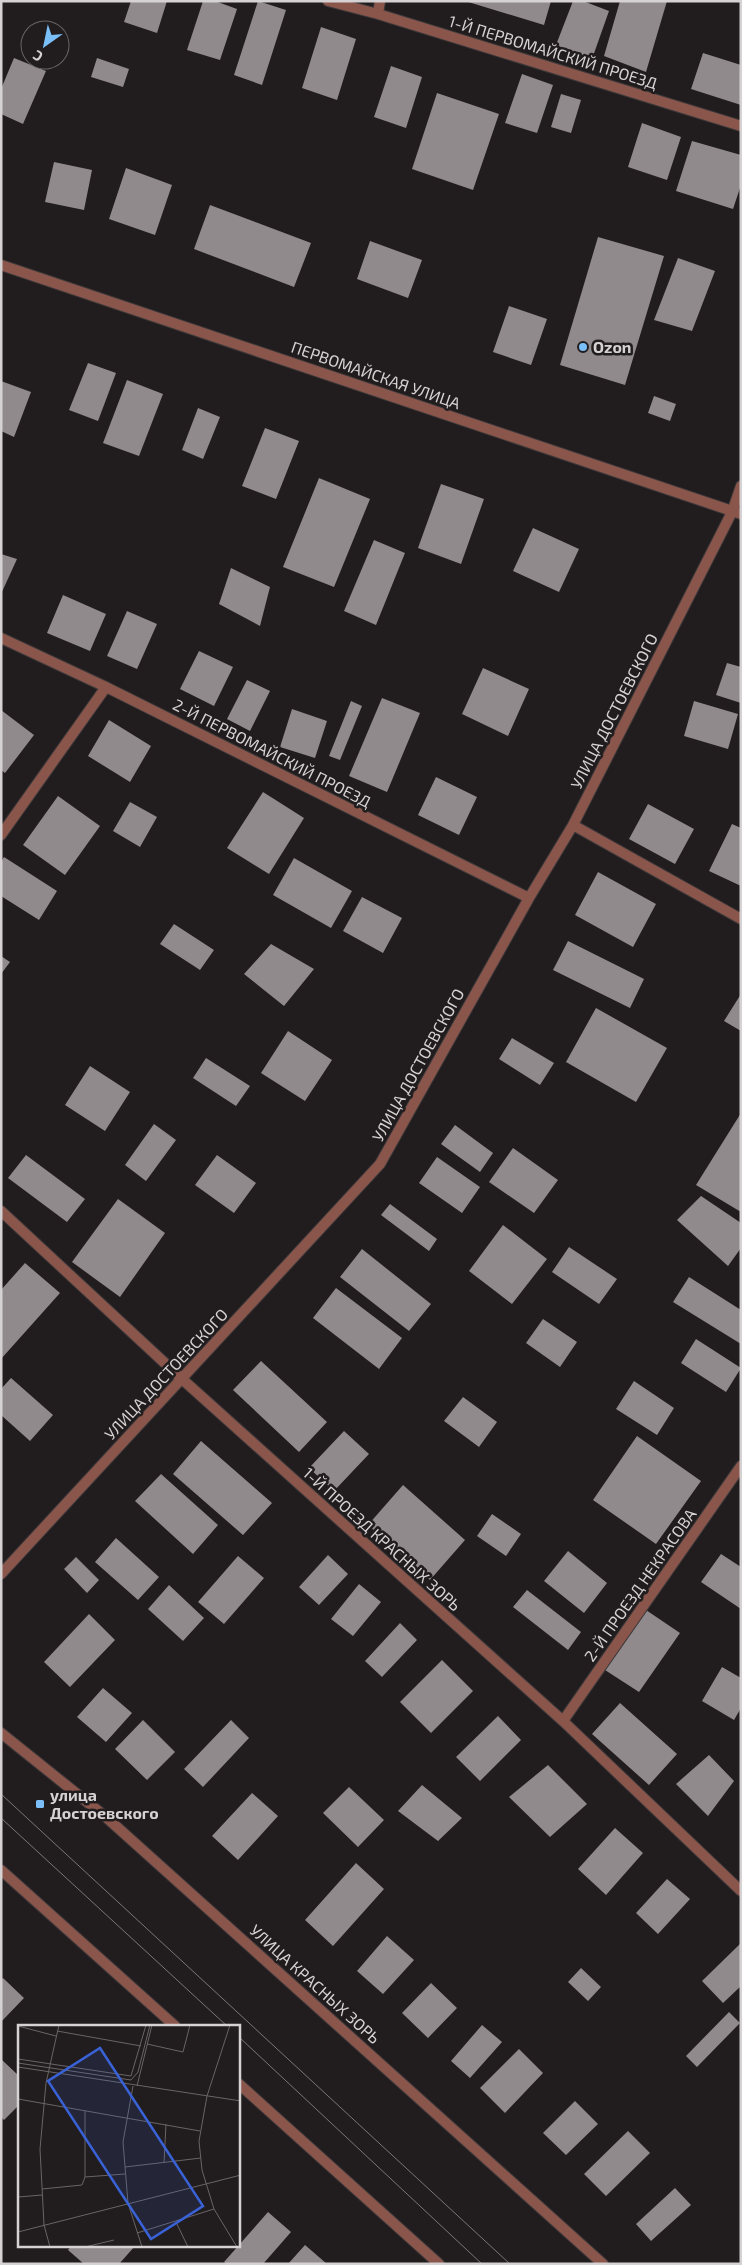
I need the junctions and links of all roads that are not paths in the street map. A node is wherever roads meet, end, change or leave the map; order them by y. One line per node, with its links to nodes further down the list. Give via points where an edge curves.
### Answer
1 (328, 1): 3 (street, 1-Й ПЕРВОМАЙСКИЙ ПРОЕЗД)
2 (380, 1): 3 (street)
3 (378, 14): 4 (street, 1-Й ПЕРВОМАЙСКИЙ ПРОЕЗД)
4 (741, 126)
5 (1, 265): 7 (street, ПЕРВОМАЙСКАЯ УЛИЦА)
6 (741, 486): 7 (street, УЛИЦА ДОСТОЕВСКОГО)
7 (737, 513): 10 (street, УЛИЦА ДОСТОЕВСКОГО)
8 (1, 638): 9 (street, 2-Й ПЕРВОМАЙСКИЙ ПРОЕЗД)
9 (106, 687): 11 (street); 12 (street, 2-Й ПЕРВОМАЙСКИЙ ПРОЕЗД)
10 (573, 824): 12 (street, УЛИЦА ДОСТОЕВСКОГО); 13 (street)
11 (1, 835)
12 (529, 898): 15 (street, УЛИЦА ДОСТОЕВСКОГО, via 380,1164)
13 (741, 919)
14 (1, 1211): 15 (street, 1-Й ПРОЕЗД КРАСНЫХ ЗОРЬ)
15 (182, 1379): 17 (street, УЛИЦА ДОСТОЕВСКОГО); 18 (street, 1-Й ПРОЕЗД КРАСНЫХ ЗОРЬ)
16 (741, 1466): 18 (street, 2-Й ПРОЕЗД НЕКРАСОВА)
17 (1, 1574)
18 (563, 1721): 21 (street, 1-Й ПРОЕЗД КРАСНЫХ ЗОРЬ)
19 (1, 1733): 25 (street, УЛИЦА КРАСНЫХ ЗОРЬ, via 107,1818)
20 (1, 1870): 22 (street)
21 (741, 1891)
22 (174, 2025)
23 (240, 2085): 24 (street)
24 (439, 2264)
25 (603, 2264)

